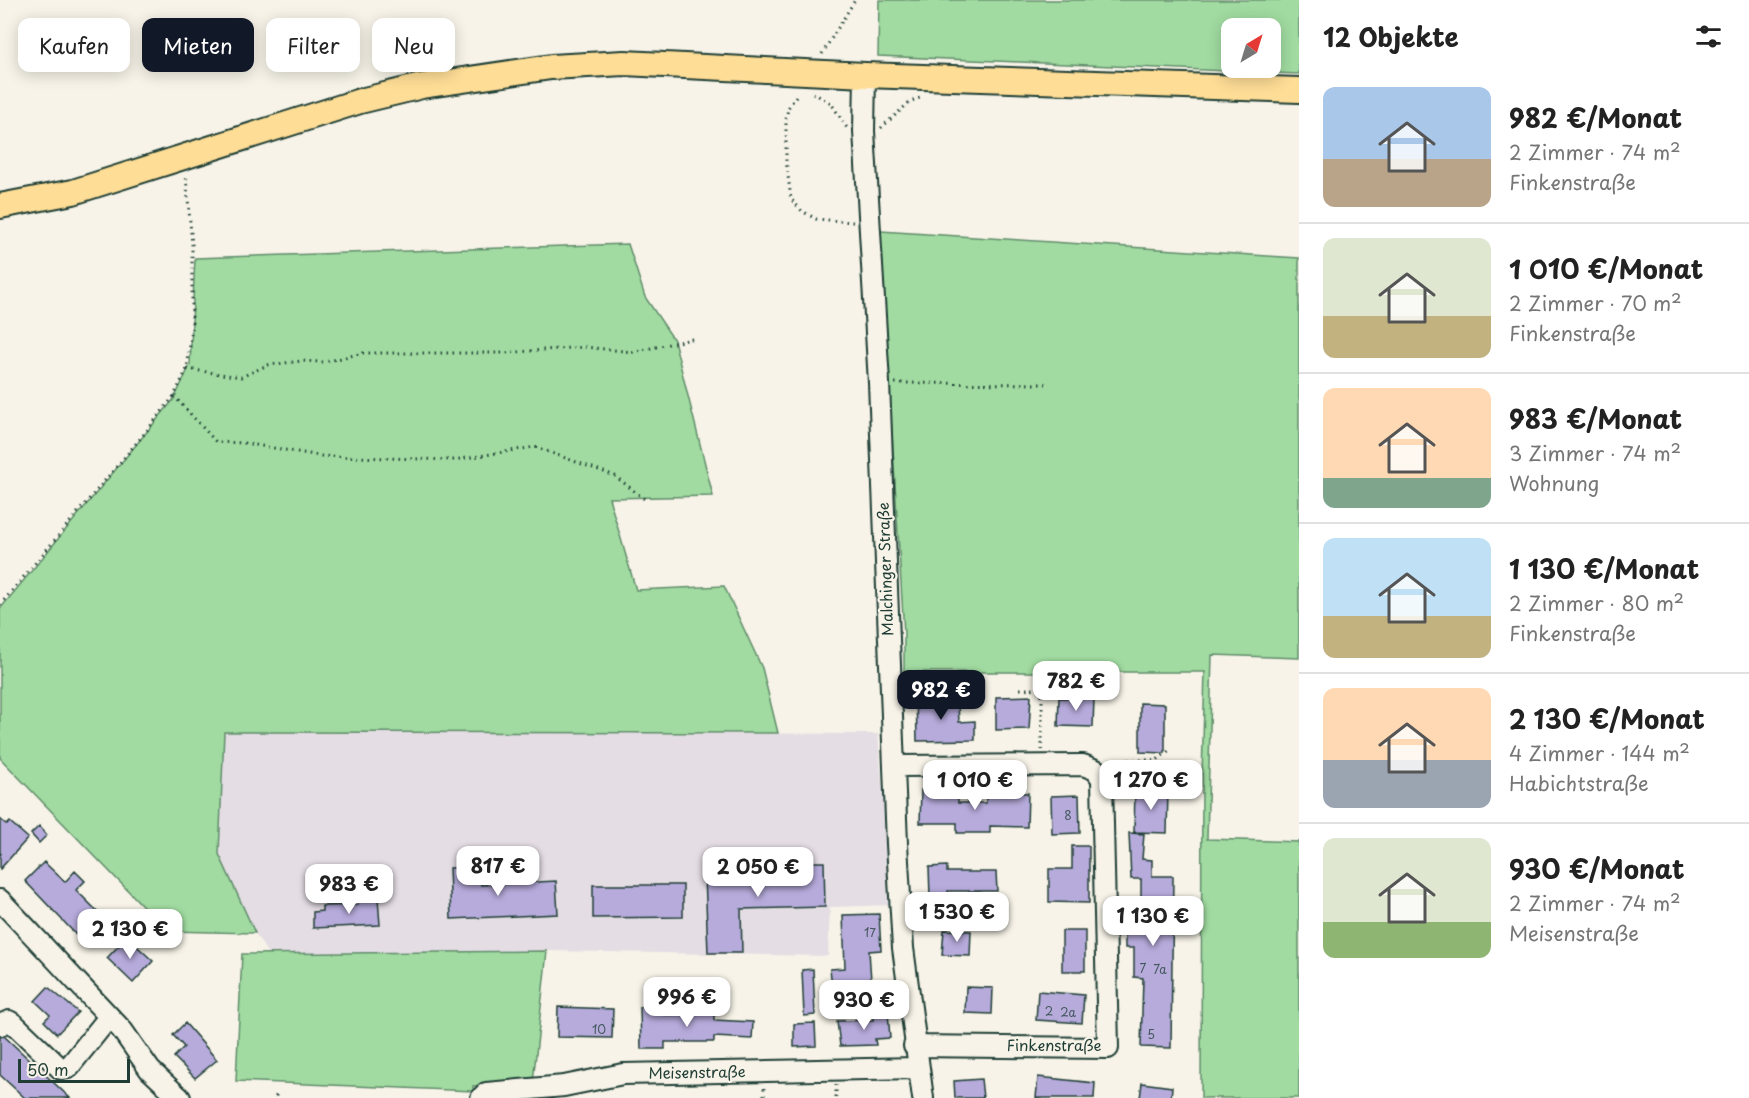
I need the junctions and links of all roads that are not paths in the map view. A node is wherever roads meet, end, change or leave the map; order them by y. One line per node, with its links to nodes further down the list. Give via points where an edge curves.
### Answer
1 (865, 75): 2 (main road); 3 (main road, via 624,63 490,74 360,100 73,192); 4 (street, Malchinger Straße, via 864,131 879,383)
2 (1299, 90)
3 (0, 206)
4 (894, 766): 8 (street, Malchinger Straße, via 903,948); 8 (street, Finkenstraße, via 1083,765 1096,770 1102,779 1108,1048)
5 (0, 900): 6 (street)
6 (109, 1017): 7 (street, via 68,1068 62,1069 14,1024 9,1021); 10 (street, via 150,1070)
7 (0, 1025)
8 (914, 1046): 9 (street, Malchinger Straße)
9 (917, 1068): 11 (street, Meisenstraße, via 623,1074 564,1086 486,1093); 12 (street, Malchinger Straße)
10 (180, 1098)
11 (481, 1098)
12 (923, 1098)

